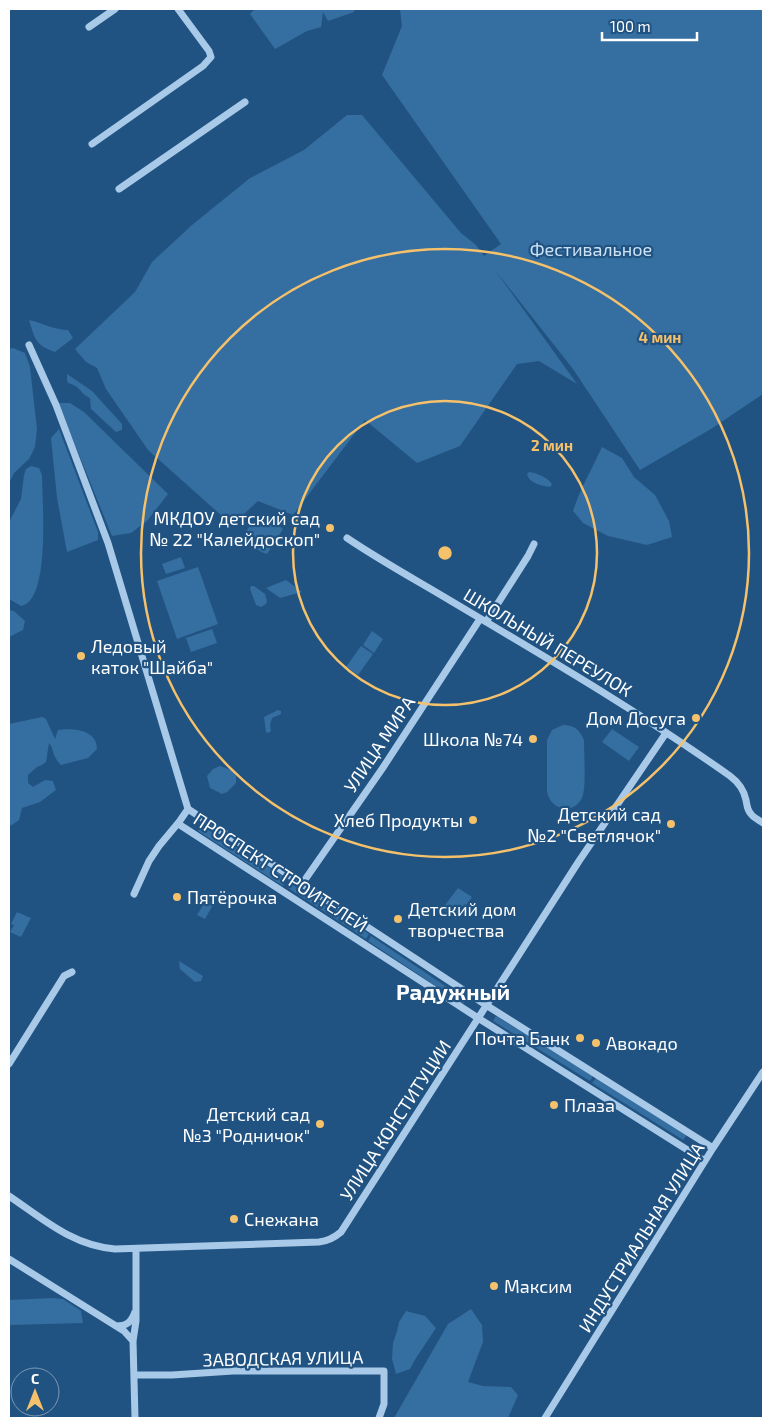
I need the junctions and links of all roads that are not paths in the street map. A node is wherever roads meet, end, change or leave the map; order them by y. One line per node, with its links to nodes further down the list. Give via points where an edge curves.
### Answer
1 (115, 9): 3 (street)
2 (178, 9): 5 (street, via 211,57 203,66)
3 (88, 27)
4 (245, 102): 6 (street)
5 (92, 144)
6 (119, 188)
7 (29, 345): 12 (street, via 56,405 108,543)
8 (347, 538): 10 (street, ШКОЛЬНЫЙ ПЕРЕУЛОК)
9 (534, 544): 10 (street, УЛИЦА МИРА)
10 (483, 620): 11 (street, ШКОЛЬНЫЙ ПЕРЕУЛОК); 15 (street, УЛИЦА МИРА)
11 (666, 733): 14 (street, ШКОЛЬНЫЙ ПЕРЕУЛОК, via 736,780 749,812); 18 (street, УЛИЦА КОНСТИТУЦИИ)
12 (188, 809): 13 (street, ПРОСПЕКТ СТРОИТЕЛЕЙ); 15 (street, ПРОСПЕКТ СТРОИТЕЛЕЙ)
13 (179, 822): 16 (street, via 149,861); 19 (street, ПРОСПЕКТ СТРОИТЕЛЕЙ)
14 (763, 823)
15 (302, 884): 18 (street, ПРОСПЕКТ СТРОИТЕЛЕЙ)
16 (134, 894)
17 (72, 972): 20 (street, via 64,976)
18 (486, 1005): 19 (street, УЛИЦА КОНСТИТУЦИИ); 22 (street, ПРОСПЕКТ СТРОИТЕЛЕЙ)
19 (478, 1018): 23 (street, ПРОСПЕКТ СТРОИТЕЛЕЙ); 25 (street, УЛИЦА КОНСТИТУЦИИ, via 341,1232 333,1238 319,1242)
20 (9, 1064)
21 (763, 1072): 22 (street, ИНДУСТРИАЛЬНАЯ УЛИЦА)
22 (713, 1148): 23 (street, ИНДУСТРИАЛЬНАЯ УЛИЦА)
23 (706, 1161): 33 (street, ИНДУСТРИАЛЬНАЯ УЛИЦА)
24 (9, 1196): 25 (street, УЛИЦА КОНСТИТУЦИИ, via 83,1243 104,1248)
25 (136, 1249): 27 (street)
26 (9, 1259): 28 (street)
27 (136, 1307): 28 (street, via 128,1324); 29 (street)
28 (116, 1326): 29 (street)
29 (133, 1341): 30 (street)
30 (134, 1375): 31 (street); 32 (street, ЗАВОДСКАЯ УЛИЦА, via 384,1371 384,1404)
31 (135, 1418)
32 (379, 1418)
33 (545, 1418)

